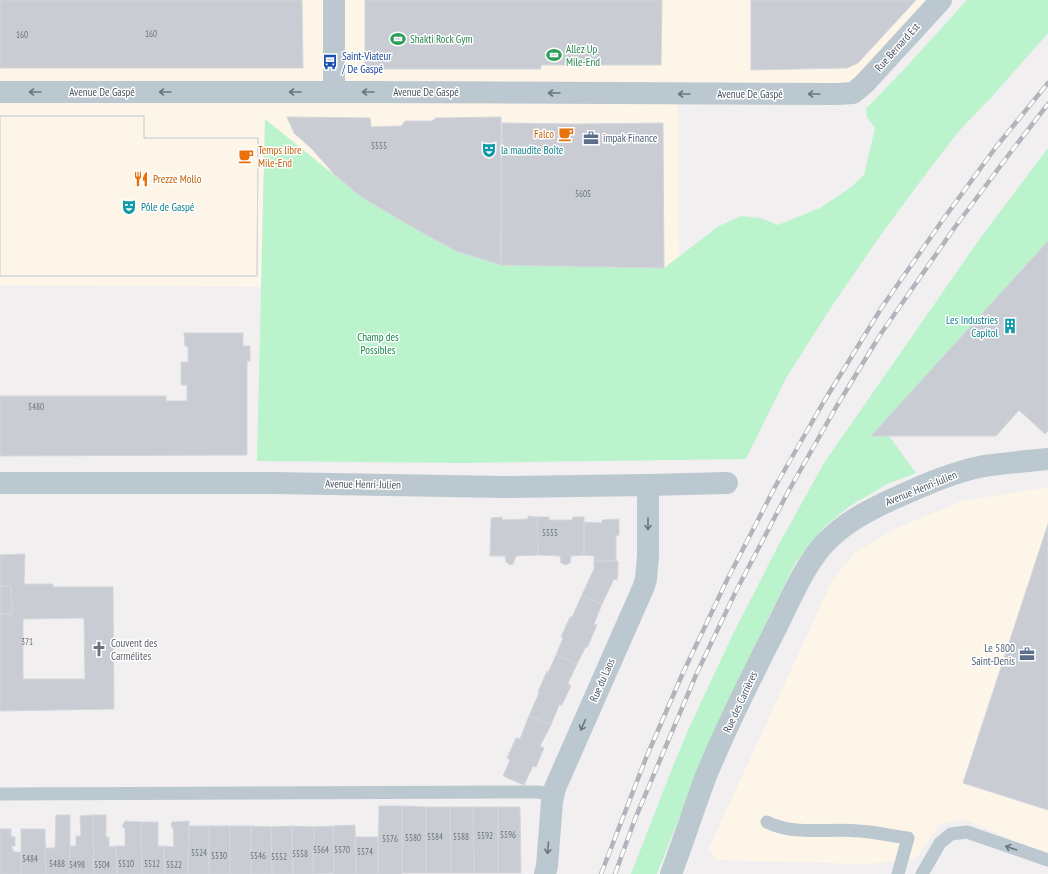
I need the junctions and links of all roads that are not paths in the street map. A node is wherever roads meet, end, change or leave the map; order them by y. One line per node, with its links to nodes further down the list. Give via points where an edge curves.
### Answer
1 (334, 0): 4 (street)
2 (941, 0): 5 (street, Rue Bernard Est)
3 (0, 92): 4 (street, Avenue De Gaspé, one-way to 3)
4 (334, 92): 5 (street, Avenue De Gaspé, one-way to 4)
5 (853, 93)
6 (1048, 459): 10 (street, Avenue Henri-Julien, via 983,467 933,481 858,516)
7 (727, 483): 9 (street, Avenue Henri-Julien)
8 (0, 484): 9 (street, Avenue Henri-Julien, via 273,483 504,487)
9 (648, 485): 12 (street, Rue du Laos, one-way to 12, via 646,579)
10 (828, 540): 16 (street, Rue des Carrières, via 810,563 746,689 706,777)
11 (0, 794): 12 (lane)
12 (553, 794): 15 (street, Rue du Laos, one-way to 15)
13 (767, 822): 17 (lane, via 805,831 859,831 908,838)
14 (1048, 860): 18 (lane, one-way to 18, via 967,832 951,834 940,843)
15 (545, 874)
16 (671, 874)
17 (898, 874)
18 (922, 874)

